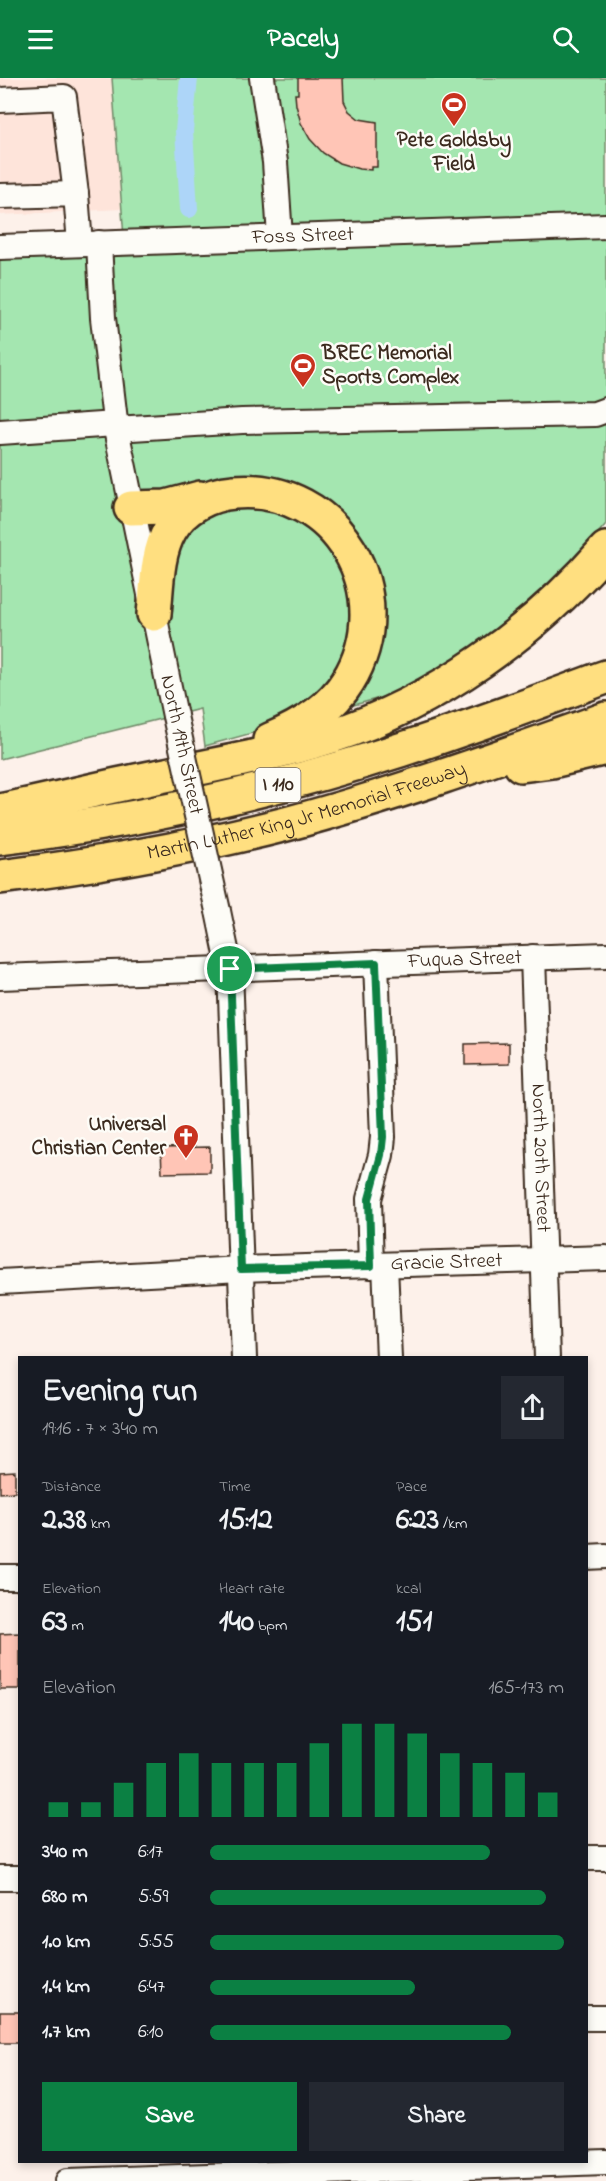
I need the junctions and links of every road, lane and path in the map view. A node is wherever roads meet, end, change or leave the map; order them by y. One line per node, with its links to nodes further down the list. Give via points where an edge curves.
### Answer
1 (262, 78): 6 (street)
2 (0, 100): 3 (street, North 19th Street, via 64,97)
3 (76, 194): 4 (street); 7 (street, North 19th Street)
4 (0, 196)
5 (606, 226): 6 (street, Foss Street)
6 (280, 237): 7 (street, Foss Street)
7 (89, 244): 8 (street, Foss Street); 10 (street, North 19th Street)
8 (0, 247)
9 (606, 410): 10 (street, via 596,414)
10 (116, 426): 11 (street); 13 (street, North 19th Street)
11 (0, 432)
12 (216, 494): 13 (highway, via 166,507); 15 (highway, via 191,507 171,528 160,554); 22 (highway, via 282,496 314,512 334,529 356,561 363,583 367,609 363,644 344,686 329,704 295,728 240,751)
13 (131, 508): 15 (street, North 19th Street)
14 (606, 549): 22 (highway, via 510,640 407,705 357,728 302,745)
15 (154, 614): 29 (street, North 19th Street, bridge)
16 (606, 669): 18 (highway)
17 (606, 677): 18 (highway, Martin Luther King Jr Memorial Freeway / I 110)
18 (547, 698): 24 (highway, Martin Luther King Jr Memorial Freeway / I 110, via 400,750 246,794 123,820)
19 (606, 719): 21 (highway, Martin Luther King Jr Memorial Freeway / I 110)
20 (606, 748): 21 (highway, via 552,761)
21 (457, 772): 25 (highway, Martin Luther King Jr Memorial Freeway / I 110, via 254,832 127,858)
22 (151, 778): 23 (highway)
23 (0, 811)
24 (0, 838)
25 (0, 877)
26 (606, 955): 27 (street, Fuqua Street)
27 (533, 957): 28 (street, Fuqua Street); 32 (street, North 20th Street)
28 (376, 963): 29 (street, Fuqua Street); 33 (street, via 383,1137 369,1199)
29 (230, 969): 30 (street, Fuqua Street); 34 (street, North 19th Street)
30 (0, 977)
31 (606, 1258): 32 (street, Gracie Street)
32 (544, 1260): 33 (street, Gracie Street); 38 (street, North 20th Street)
33 (378, 1266): 34 (street, Gracie Street); 37 (street)
34 (241, 1269): 35 (street, Gracie Street); 36 (street, North 19th Street)
35 (0, 1282)
36 (244, 1356)
37 (389, 1356)
38 (547, 1356)
39 (606, 1556): 40 (street)
40 (588, 1557)
41 (18, 1576): 42 (street)
42 (0, 1577)
43 (588, 1858): 44 (street)
44 (606, 1858)
45 (0, 1878): 46 (street)
46 (18, 1878)
47 (588, 2018): 48 (street)
48 (606, 2018)
49 (588, 2162): 50 (street)
50 (606, 2162)
51 (519, 2163): 52 (street)
52 (405, 2165): 53 (street)
53 (281, 2172): 54 (street)
54 (68, 2181)

